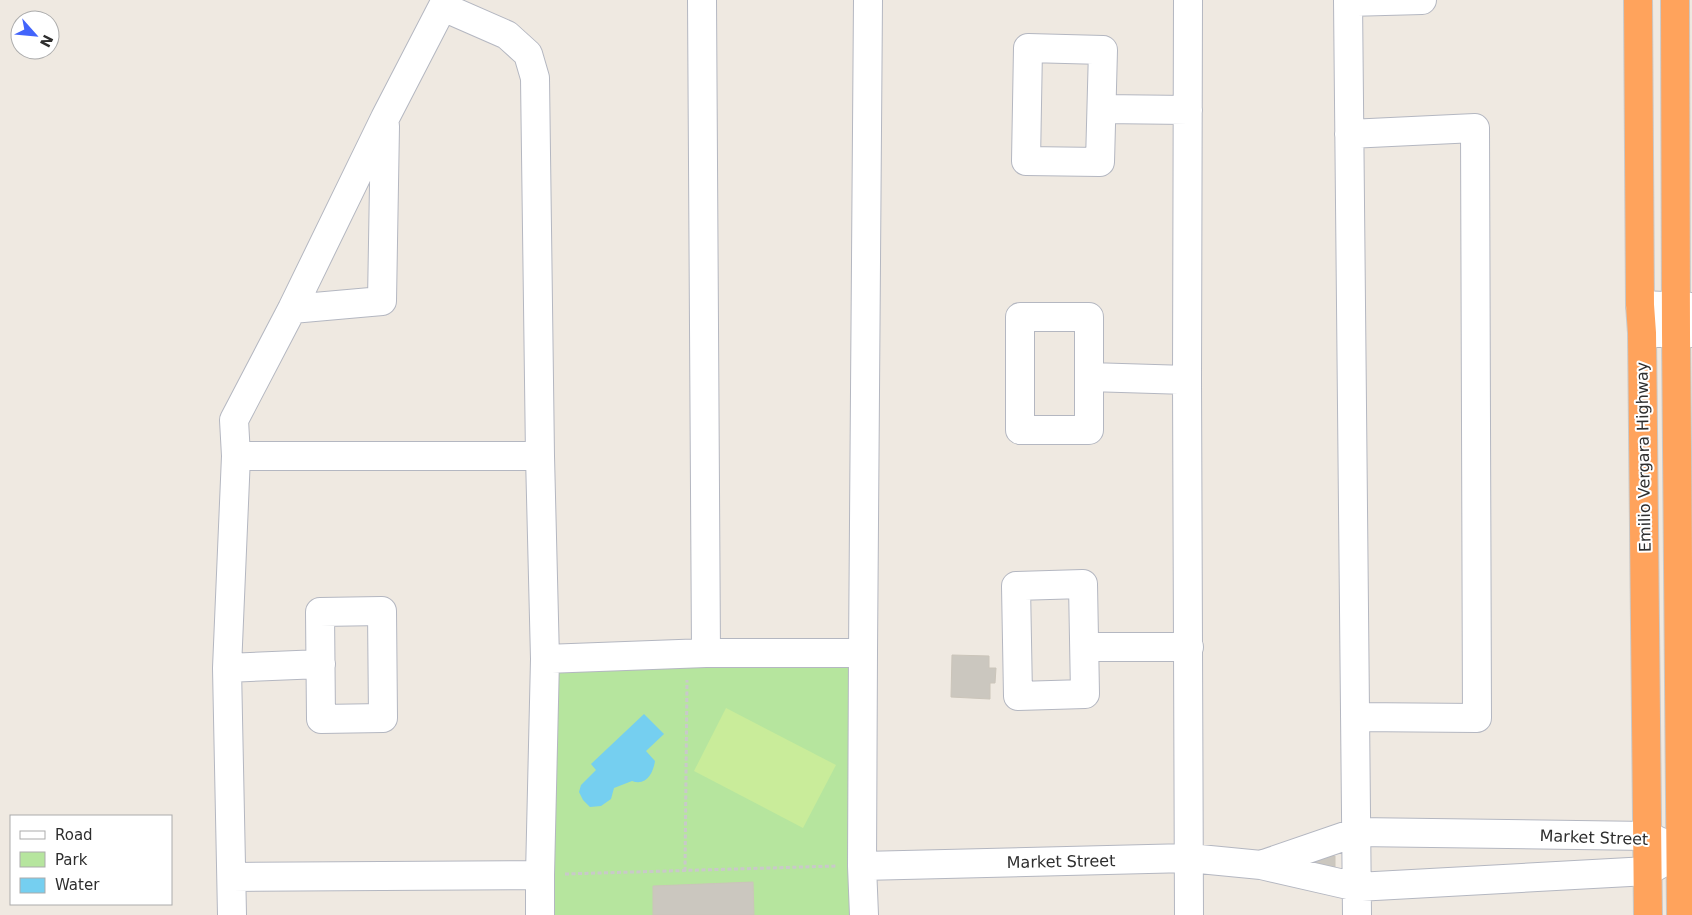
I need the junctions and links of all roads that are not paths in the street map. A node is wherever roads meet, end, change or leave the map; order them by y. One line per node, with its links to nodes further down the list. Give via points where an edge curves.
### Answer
1 (702, 0): 24 (street)
2 (868, 0): 23 (street)
3 (1188, 0): 10 (street)
4 (1422, 0): 7 (street)
5 (1638, 0): 13 (highway, Emilio Vergara Highway)
6 (1675, 0): 15 (highway, Emilio Vergara Highway)
7 (1348, 1): 12 (street)
8 (444, 4): 11 (street); 20 (street, via 507,36 528,54 536,78)
9 (1102, 109): 9 (street, via 1103,50 1028,48 1026,161 1100,162); 10 (street)
10 (1188, 110): 18 (street)
11 (385, 118): 14 (street); 14 (street, via 382,302)
12 (1349, 134): 28 (street); 28 (street, via 1475,128 1477,718)
13 (1640, 305): 15 (street); 16 (highway, Emilio Vergara Highway)
14 (292, 309): 19 (street, via 234,420)
15 (1684, 320): 16 (street); 29 (highway, Emilio Vergara Highway)
16 (1642, 333): 31 (highway, Emilio Vergara Highway)
17 (1089, 377): 17 (street, via 1089,316 1020,317 1020,430 1089,430); 18 (street)
18 (1187, 380): 22 (street)
19 (236, 456): 20 (street); 27 (street)
20 (540, 456): 25 (street)
21 (1084, 647): 21 (street, via 1083,584 1016,586 1018,696 1085,694); 22 (street)
22 (1189, 647): 33 (street)
23 (863, 653): 24 (street); 35 (street)
24 (697, 654): 25 (street)
25 (545, 659): 37 (street)
26 (321, 664): 27 (street)
27 (228, 668): 38 (street)
28 (1355, 717): 30 (street)
29 (1686, 754): 32 (highway, Emilio Vergara Highway)
30 (1357, 832): 31 (street, Market Street); 34 (street, Market Street); 39 (street)
31 (1648, 836): 32 (street, Market Street); 36 (highway, Emilio Vergara Highway)
32 (1681, 852): 36 (street, Market Street); 46 (highway, Emilio Vergara Highway)
33 (1189, 858): 34 (street, Market Street); 35 (street, Market Street); 43 (street)
34 (1261, 865): 39 (street, Market Street)
35 (862, 866): 42 (street)
36 (1648, 871): 39 (street, Market Street); 45 (highway, Emilio Vergara Highway)
37 (540, 875): 38 (street); 41 (street)
38 (232, 877): 40 (street)
39 (1357, 886): 44 (street)
40 (232, 915)
41 (540, 915)
42 (864, 915)
43 (1189, 915)
44 (1357, 915)
45 (1648, 915)
46 (1682, 915)

